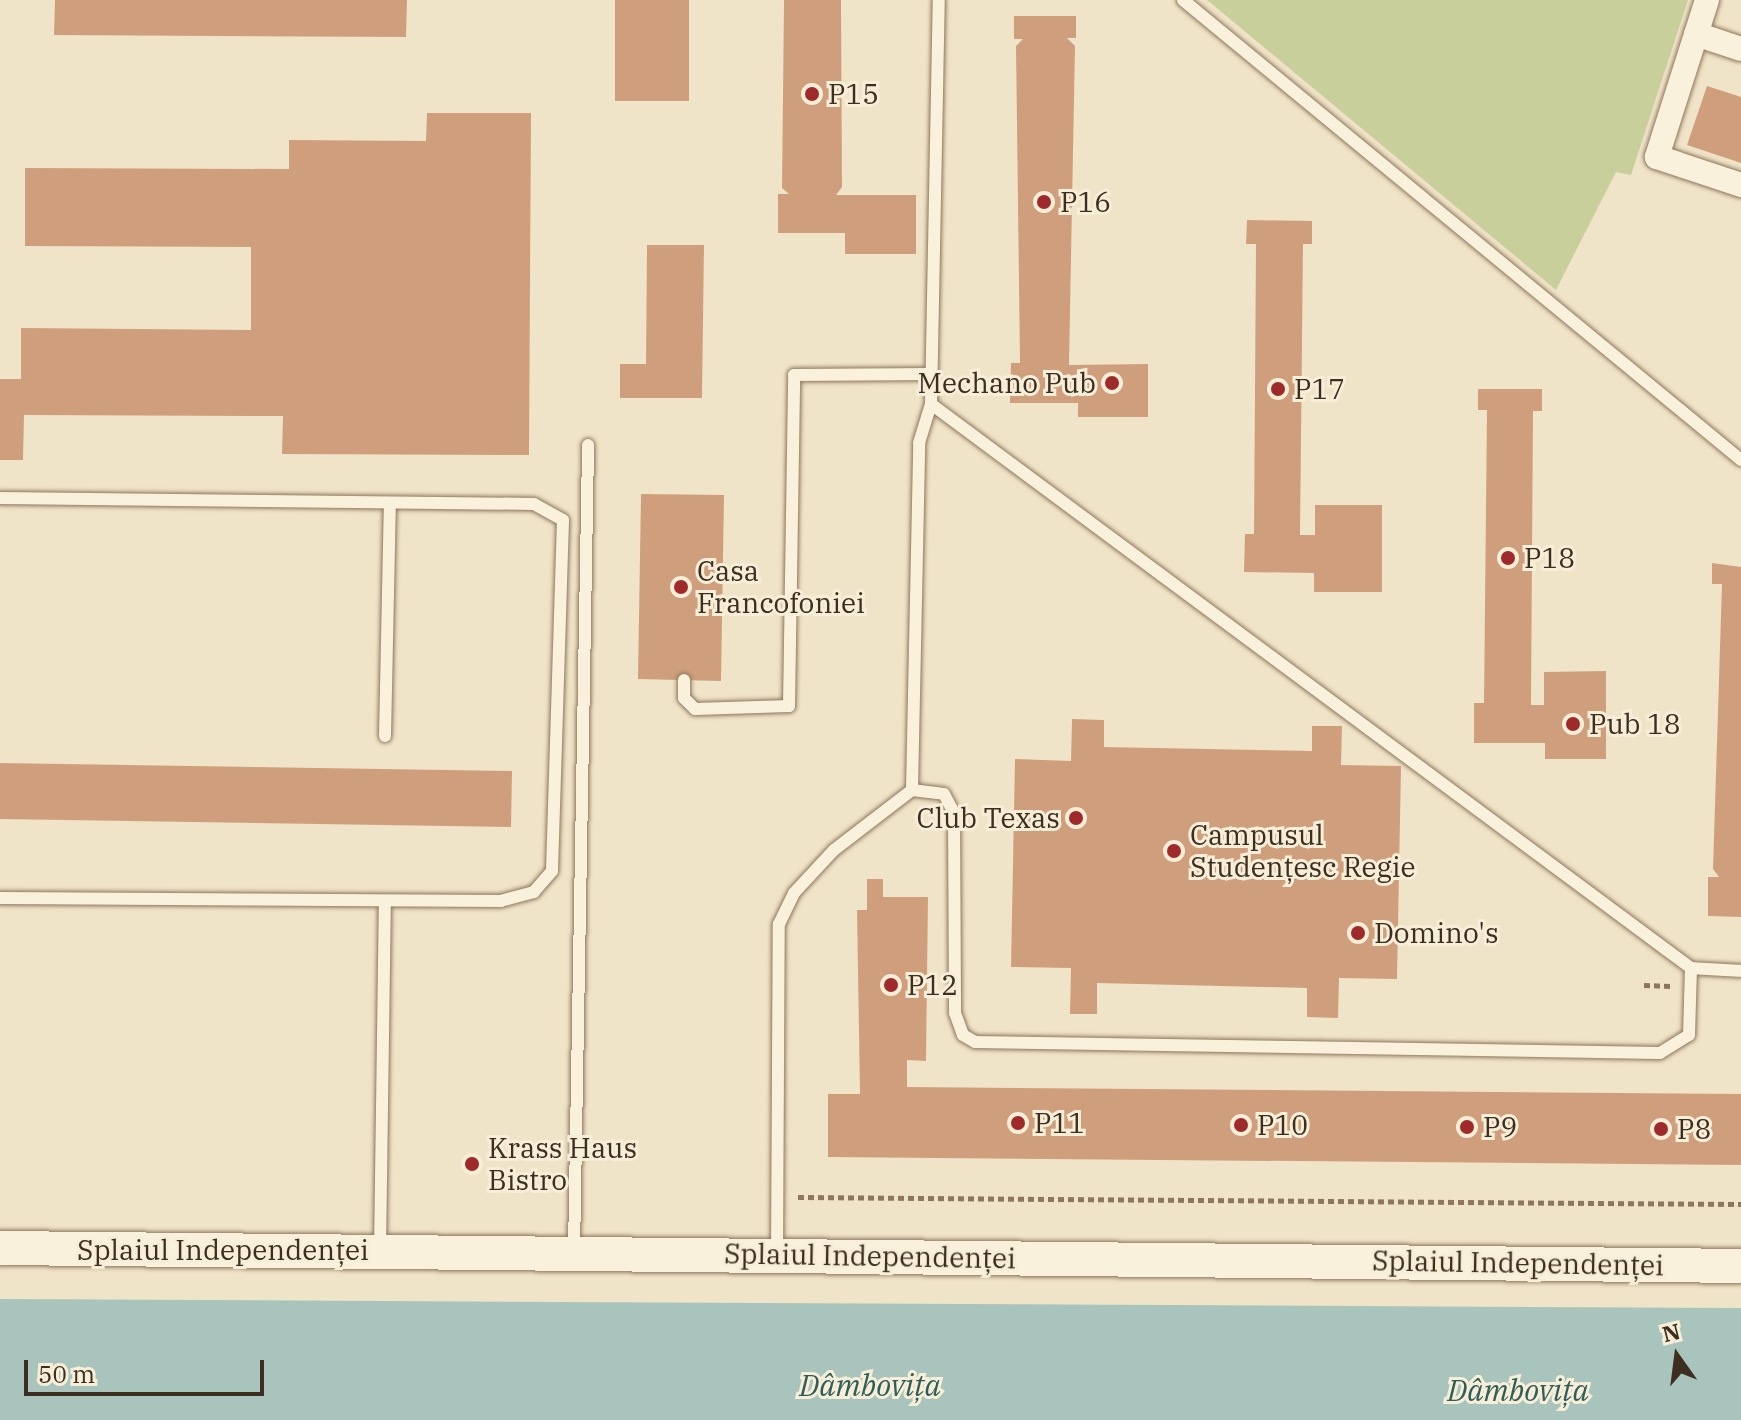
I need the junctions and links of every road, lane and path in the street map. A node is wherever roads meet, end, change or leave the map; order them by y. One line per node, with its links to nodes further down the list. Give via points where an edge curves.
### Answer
1 (939, 0): 7 (lane)
2 (1183, 0): 10 (lane)
3 (1707, 0): 4 (street)
4 (1696, 34): 5 (street); 6 (street, via 1657,157)
5 (1741, 49)
6 (1741, 185)
7 (932, 374): 8 (lane); 13 (lane, via 794,375 789,706 695,709 684,698)
8 (931, 404): 15 (lane, via 919,443); 18 (lane)
9 (588, 445): 24 (lane)
10 (1741, 460)
11 (0, 498): 12 (lane)
12 (390, 505): 14 (lane); 17 (lane, via 534,504 563,520 552,871 534,892 501,901)
13 (684, 680)
14 (385, 736)
15 (912, 790): 18 (lane, via 944,794 954,813 955,1013 963,1035 975,1042 1660,1053 1685,1044 1689,1035); 20 (lane, via 834,850 794,893 779,924)
16 (0, 898): 17 (lane)
17 (385, 901): 23 (lane)
18 (1691, 968): 19 (lane)
19 (1741, 971)
20 (777, 1197): 21 (path); 25 (lane)
21 (1741, 1204)
22 (0, 1248): 23 (main road, Splaiul Independenței)
23 (380, 1251): 24 (main road, Splaiul Independenței)
24 (574, 1254): 25 (main road, Splaiul Independenței)
25 (777, 1255): 26 (main road, Splaiul Independenței)
26 (1741, 1266)

